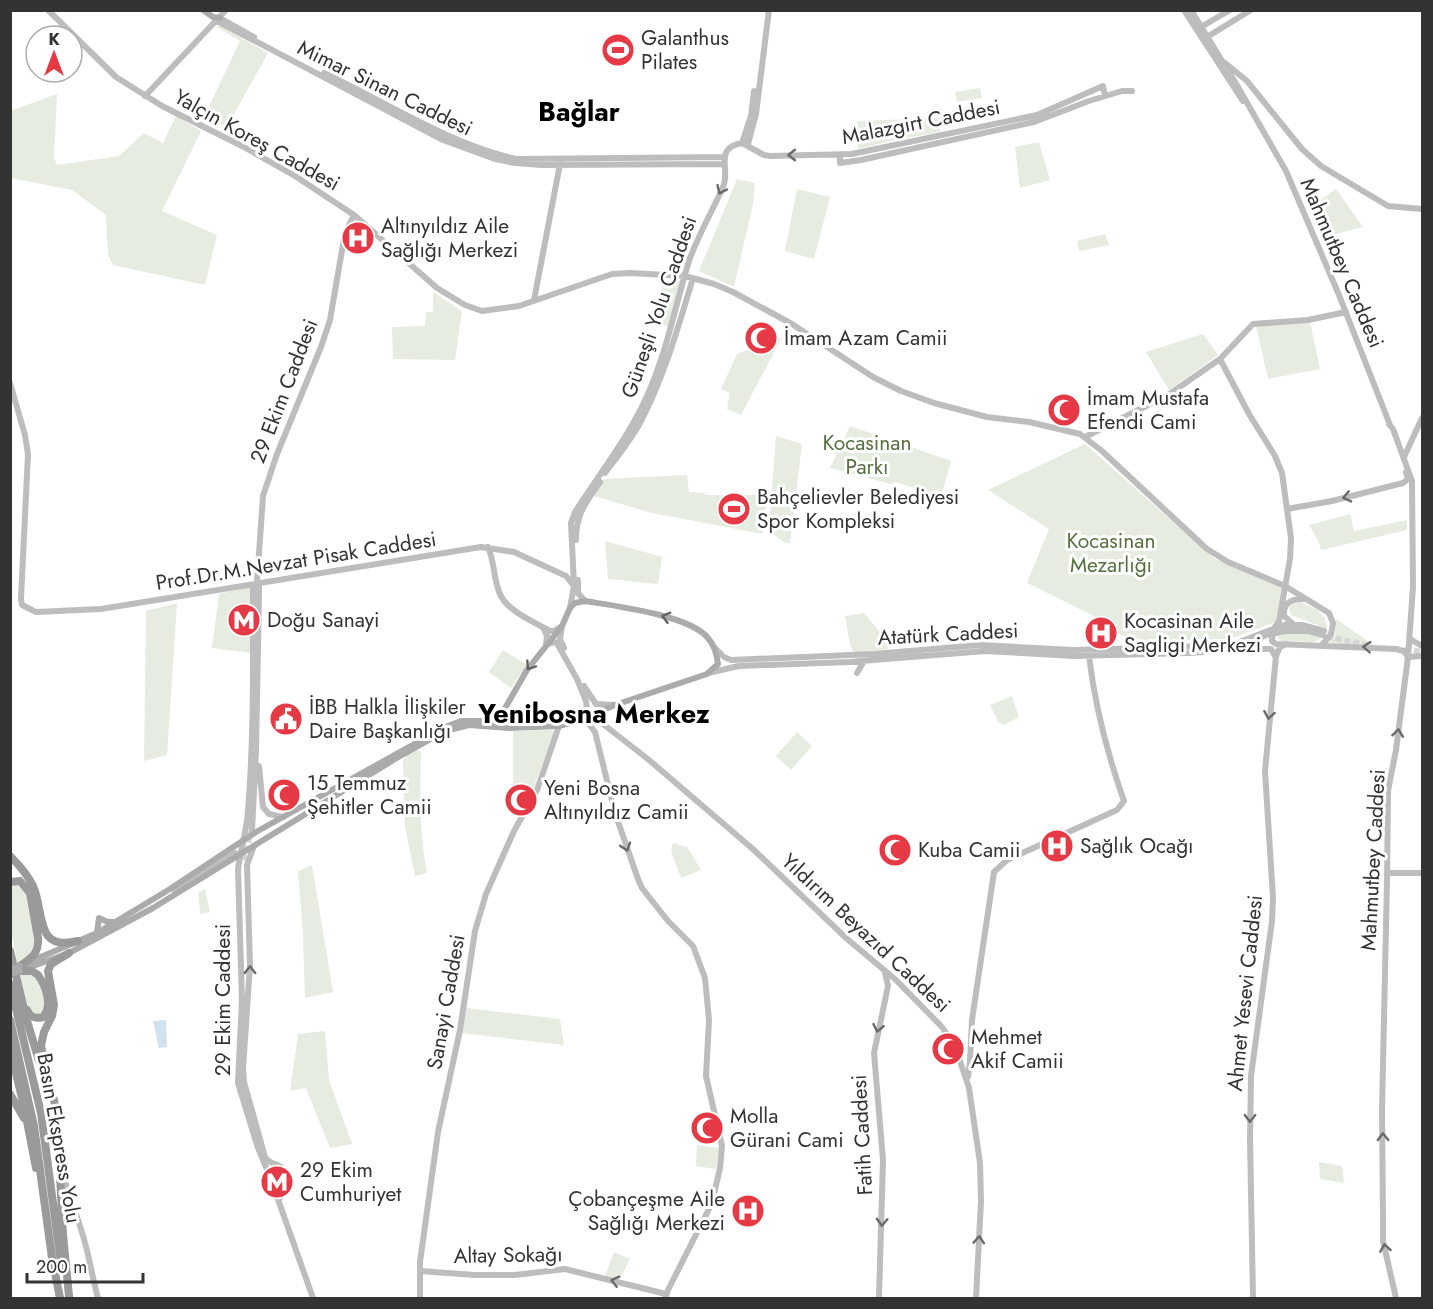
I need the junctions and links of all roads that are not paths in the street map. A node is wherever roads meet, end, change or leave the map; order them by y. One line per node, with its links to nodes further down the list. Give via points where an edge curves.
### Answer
1 (48, 10): 14 (main road, Yalçın Koreş Caddesi, via 116,77)
2 (203, 10): 8 (main road)
3 (228, 10): 8 (main road); 9 (main road)
4 (767, 10): 17 (main road, via 756,114)
5 (1230, 10): 10 (main road)
6 (1251, 10): 11 (main road)
7 (1187, 11): 10 (main road, Mahmutbey Caddesi); 16 (main road, Mahmutbey Caddesi)
8 (219, 20): 9 (main road, Mimar Sinan Caddesi); 14 (main road); 21 (main road, Mimar Sinan Caddesi, via 443,140 495,159)
9 (234, 26): 18 (main road, Mimar Sinan Caddesi, via 452,138 516,159)
10 (1201, 27): 11 (main road, Mahmutbey Caddesi)
11 (1207, 37): 12 (main road, Mahmutbey Caddesi)
12 (1220, 58): 16 (main road, Mahmutbey Caddesi); 22 (main road, via 1247,81 1302,150 1332,175 1388,206)
13 (1132, 91): 15 (main road, Malazgirt Caddesi)
14 (145, 96): 23 (main road, Yalçın Koreş Caddesi, via 287,171)
15 (1105, 96): 19 (main road, Malazgirt Caddesi, via 1034,122); 19 (main road, Malazgirt Caddesi, via 1103,86 1037,115)
16 (1256, 119): 27 (main road, Mahmutbey Caddesi, via 1286,172)
17 (745, 143): 19 (main road, Malazgirt Caddesi, one-way to 17, via 764,155); 20 (main road, via 732,147)
18 (564, 159): 20 (main road, Mimar Sinan Caddesi); 21 (main road)
19 (840, 159)
20 (724, 160): 21 (main road, Mimar Sinan Caddesi); 24 (main road, Güneşli Yolu Caddesi, one-way to 24, via 724,184)
21 (559, 165): 26 (main road)
22 (1422, 209)
23 (354, 215): 26 (main road, Yalçın Koreş Caddesi, via 436,288 465,305 484,311); 38 (main road, 29 Ekim Caddesi, via 344,240 330,320 262,496)
24 (685, 276): 25 (main road, Yalçın Koreş Caddesi); 26 (main road, Yalçın Koreş Caddesi, via 612,274); 39 (main road, Güneşli Yolu Caddesi, via 671,331 643,406 571,522)
25 (693, 278): 32 (main road, Yalçın Koreş Caddesi, via 733,292 792,324 901,391 987,417 1029,422); 42 (main road, Güneşli Yolu Caddesi, via 675,340 639,426 579,514 578,593)
26 (534, 300)
27 (1346, 312): 28 (main road, via 1308,320 1253,324); 31 (main road, Mahmutbey Caddesi)
28 (1220, 359): 32 (main road, via 1168,395); 36 (main road, via 1275,456 1282,473)
29 (10, 383): 38 (main road, Prof.Dr.M.Nevzat Pisak Caddesi, via 28,454 22,605 36,612 87,610)
30 (1422, 418): 33 (main road)
31 (1389, 424): 33 (main road, Mahmutbey Caddesi); 34 (main road, Mahmutbey Caddesi, via 1408,476)
32 (1085, 437): 40 (main road, via 1208,549 1228,562)
33 (1404, 457): 35 (main road, Mahmutbey Caddesi, via 1412,477)
34 (1403, 483): 35 (main road); 36 (main road, one-way to 36)
35 (1412, 492): 48 (main road, Mahmutbey Caddesi)
36 (1287, 509): 40 (main road, via 1291,538)
37 (488, 547): 38 (main road, Prof.Dr.M.Nevzat Pisak Caddesi); 39 (main road, Prof.Dr.M.Nevzat Pisak Caddesi, via 514,552 542,564 566,576); 45 (main road, via 502,598)
38 (257, 582): 70 (main road); 73 (main road, via 253,588 250,785)
39 (574, 586): 43 (main road, Güneşli Yolu Caddesi)
40 (1286, 586): 41 (main road); 47 (main road)
41 (1305, 599): 44 (main road, via 1285,605 1284,616); 51 (main road, via 1329,614 1333,623 1331,634)
42 (585, 601): 43 (main road); 53 (main road, Atatürk Caddesi, one-way to 42, via 704,634 677,620)
43 (570, 608): 46 (main road)
44 (1293, 624): 47 (main road); 47 (main road, via 1324,633)
45 (542, 626): 46 (main road, via 554,631); 49 (main road)
46 (562, 626): 49 (main road); 62 (main road, via 562,644)
47 (1274, 630): 50 (main road, via 1272,641); 52 (main road)
48 (1410, 639): 54 (main road); 58 (main road, Mahmutbey Caddesi)
49 (546, 644): 64 (main road, one-way to 64); 66 (main road, via 558,645 584,695 587,710)
50 (1286, 644): 51 (main road); 57 (main road)
51 (1322, 645): 58 (main road, one-way to 51, via 1406,652 1396,649)
52 (1239, 646): 53 (main road, Atatürk Caddesi, via 1072,650 980,645 731,660); 56 (main road, via 1190,653); 57 (main road, via 1266,647)
53 (714, 647): 61 (main road, via 717,664)
54 (1422, 647): 55 (main road)
55 (1422, 655): 58 (main road)
56 (1089, 656): 59 (main road, via 985,651); 101 (main road, via 1105,745 1124,801 1117,810 1007,860 994,872)
57 (1276, 657): 120 (main road, Ahmet Yesevi Caddesi, one-way to 120, via 1265,771 1272,921 1251,1076)
58 (1408, 657): 79 (main road, Mahmutbey Caddesi, one-way to 58, via 1388,791)
59 (864, 661): 60 (main road); 61 (main road, via 739,666)
60 (857, 673)
61 (707, 674): 63 (main road)
62 (590, 698): 63 (main road, via 599,705); 65 (main road)
63 (615, 705): 65 (main road)
64 (504, 711): 69 (main road); 71 (main road, via 494,721 461,721 445,727)
65 (599, 713): 66 (main road); 67 (main road)
66 (577, 721): 67 (main road, via 591,719); 68 (main road); 112 (main road, one-way to 112, via 593,727 627,853 642,888 693,946 705,978 709,1020 706,1077 722,1146 720,1168 712,1203)
67 (603, 724): 91 (main road, Yıldırım Beyazıd Caddesi, via 754,850)
68 (559, 726): 69 (main road); 111 (main road, Sanayi Caddesi, via 537,790 514,831 477,921 460,1030 439,1126)
69 (509, 728): 74 (main road, via 469,724 445,731)
70 (256, 751): 71 (main road, via 263,807 268,814); 72 (main road)
71 (283, 817): 73 (main road)
72 (252, 830)
73 (244, 840): 76 (main road); 83 (main road)
74 (254, 846): 76 (main road); 86 (main road, 29 Ekim Caddesi, via 247,865)
75 (10, 856): 85 (highway, via 33,886 48,937 61,944)
76 (239, 856): 77 (main road); 78 (main road, 29 Ekim Caddesi); 82 (main road, via 184,885); 86 (main road)
77 (227, 862): 78 (main road); 82 (main road)
78 (238, 870): 107 (main road, 29 Ekim Caddesi, via 242,1002 238,1083)
79 (1387, 873): 80 (main road); 121 (main road, Mahmutbey Caddesi, one-way to 79, via 1383,1240)
80 (1422, 873)
81 (10, 882): 89 (highway, via 20,882 28,888 39,945)
82 (158, 905): 88 (main road)
83 (115, 922): 84 (main road); 84 (main road, via 99,918)
84 (97, 933): 85 (main road)
85 (78, 941): 89 (main road)
86 (250, 948): 106 (main road, 29 Ekim Caddesi, one-way to 86, via 265,1157 244,1082)
87 (10, 951): 96 (highway)
88 (69, 953): 89 (main road); 102 (highway, via 51,964 48,971 54,1005 41,1046)
89 (20, 968): 90 (main road, bridge); 92 (main road, bridge); 96 (highway, via 35,972 42,979 48,1002 45,1015 31,1016)
90 (10, 969)
91 (885, 971): 93 (main road, Yıldırım Beyazıd Caddesi); 95 (main road, Fatih Caddesi)
92 (10, 974)
93 (896, 980): 95 (main road); 101 (main road, Yıldırım Beyazıd Caddesi, via 954,1043)
94 (10, 984): 113 (highway, Basın Ekspress Yolu, via 41,1113)
95 (888, 986): 118 (main road, Fatih Caddesi, one-way to 118, via 874,1053 883,1160)
96 (20, 993): 102 (highway)
97 (10, 1020): 110 (highway, Basın Ekspress Yolu, via 34,1126)
98 (10, 1049): 99 (highway)
99 (13, 1060): 100 (highway); 104 (highway)
100 (10, 1074)
101 (967, 1079): 119 (main road, Yıldırım Beyazıd Caddesi, one-way to 101, via 981,1181)
102 (51, 1090): 105 (highway, via 57,1113)
103 (10, 1094): 104 (highway, via 22,1112)
104 (30, 1139): 110 (highway)
105 (59, 1152): 113 (highway); 115 (main road)
106 (277, 1165): 107 (main road, via 270,1167); 108 (main road, via 283,1169)
107 (269, 1175): 108 (main road, via 277,1180); 109 (main road, 29 Ekim Caddesi)
108 (283, 1176): 109 (main road)
109 (280, 1205): 116 (main road, 29 Ekim Caddesi)
110 (52, 1258): 114 (highway, Basın Ekspress Yolu)
111 (420, 1271): 112 (main road, Altay Sokağı, one-way to 111, via 565,1269 515,1275); 117 (main road, Sanayi Caddesi)
112 (666, 1296)
113 (70, 1297)
114 (60, 1299)
115 (98, 1299)
116 (313, 1299)
117 (420, 1299)
118 (879, 1299)
119 (976, 1299)
120 (1253, 1299)
121 (1396, 1299)

